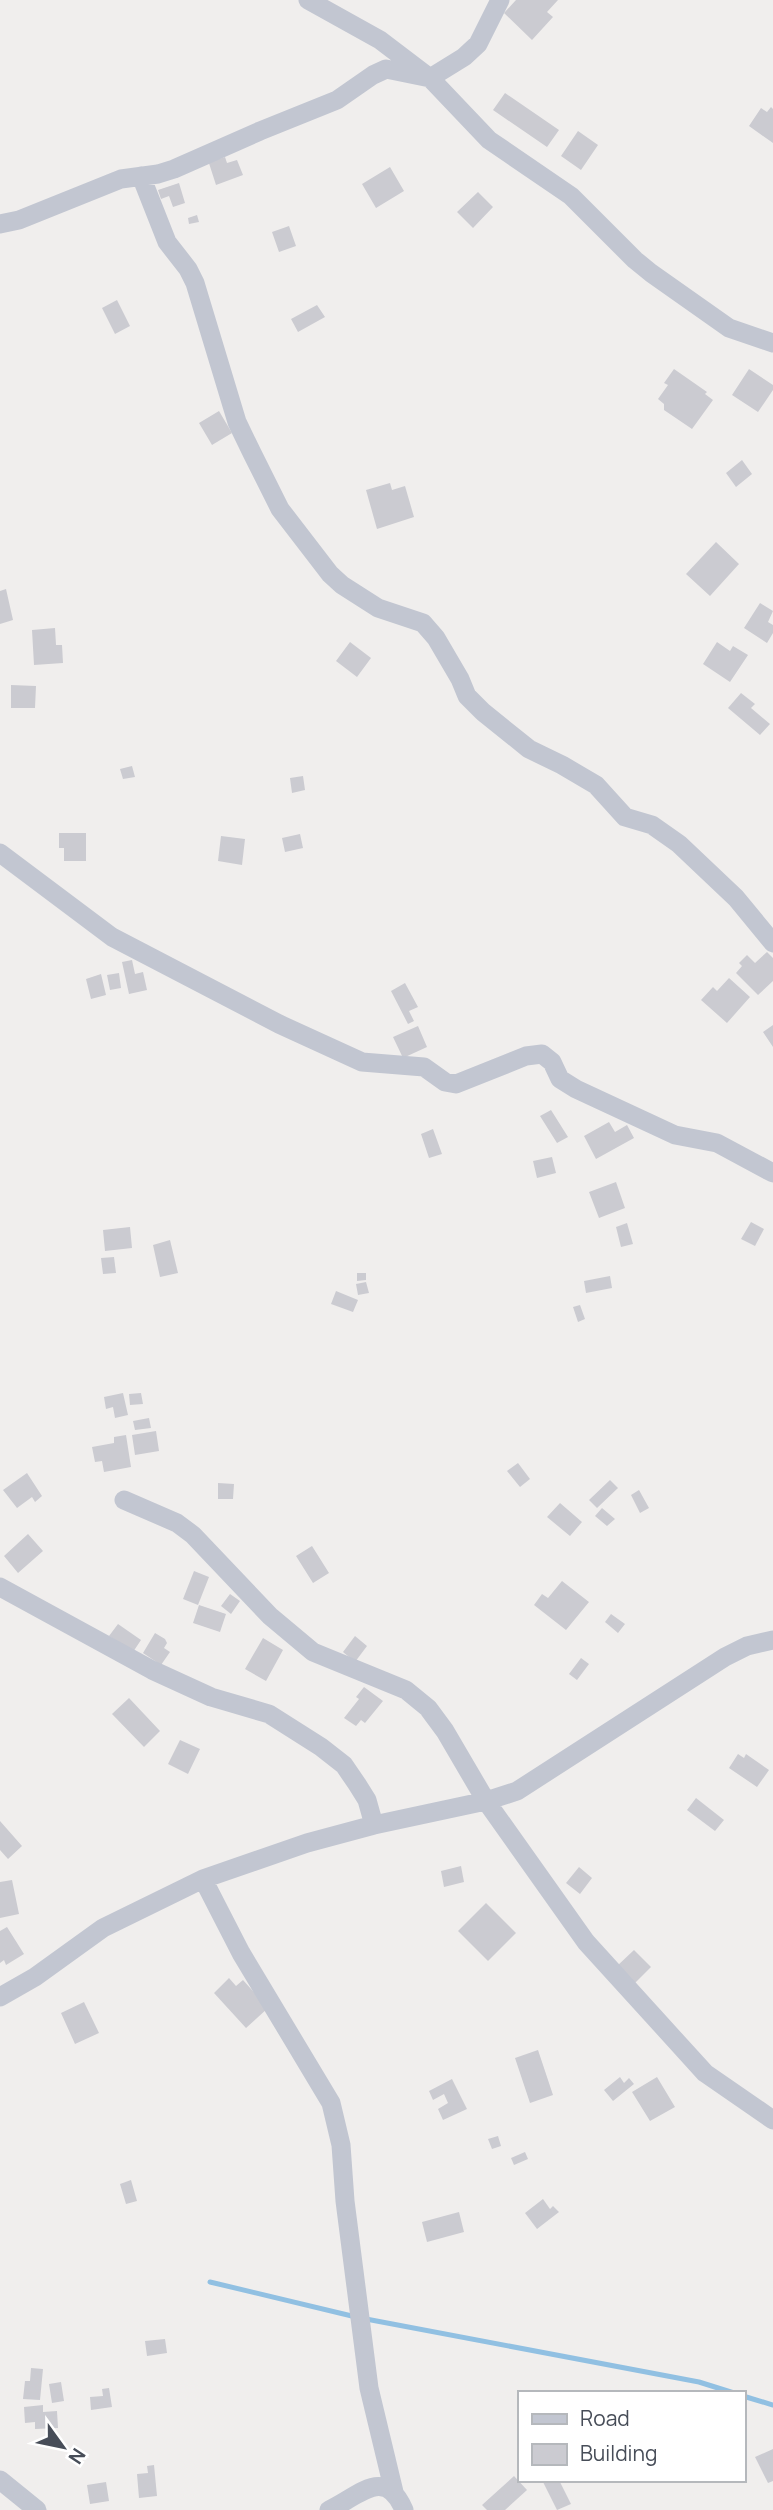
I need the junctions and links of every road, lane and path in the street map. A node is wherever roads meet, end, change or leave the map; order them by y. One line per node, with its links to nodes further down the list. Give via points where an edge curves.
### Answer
1 (308, 0): 3 (street, via 380,40)
2 (500, 0): 3 (street, via 478,44)
3 (430, 78): 4 (street, via 386,69 337,100 174,169); 6 (street, via 489,140 571,196 651,273 729,328)
4 (141, 176): 5 (street, via 121,179); 8 (street, via 167,242 195,283 237,422 280,509 330,574 378,608 423,623 467,696 483,712 529,749 596,785 625,817 652,825 679,844 736,898)
5 (0, 224)
6 (773, 342)
7 (0, 853): 9 (street, via 112,937 362,1062 424,1067 456,1084 542,1054 560,1079 576,1088 675,1135 718,1143)
8 (773, 943)
9 (773, 1173)
10 (124, 1500): 13 (street, via 193,1535 270,1616 313,1652 406,1690 428,1708)
11 (0, 1587): 14 (street, via 152,1670 211,1697 268,1714 321,1746 358,1784)
12 (773, 1640): 13 (street, via 725,1657 517,1791)
13 (486, 1801): 14 (street); 17 (street, via 586,1942 644,2007 705,2073)
14 (374, 1825): 15 (street)
15 (204, 1879): 16 (street, via 103,1928); 19 (street, via 241,1953 331,2103 341,2145 369,2388)
16 (0, 1997)
17 (773, 2120)
18 (0, 2480): 20 (street)
19 (394, 2491): 21 (street, via 373,2486); 22 (street)
20 (37, 2510)
21 (329, 2510)
22 (404, 2510)

